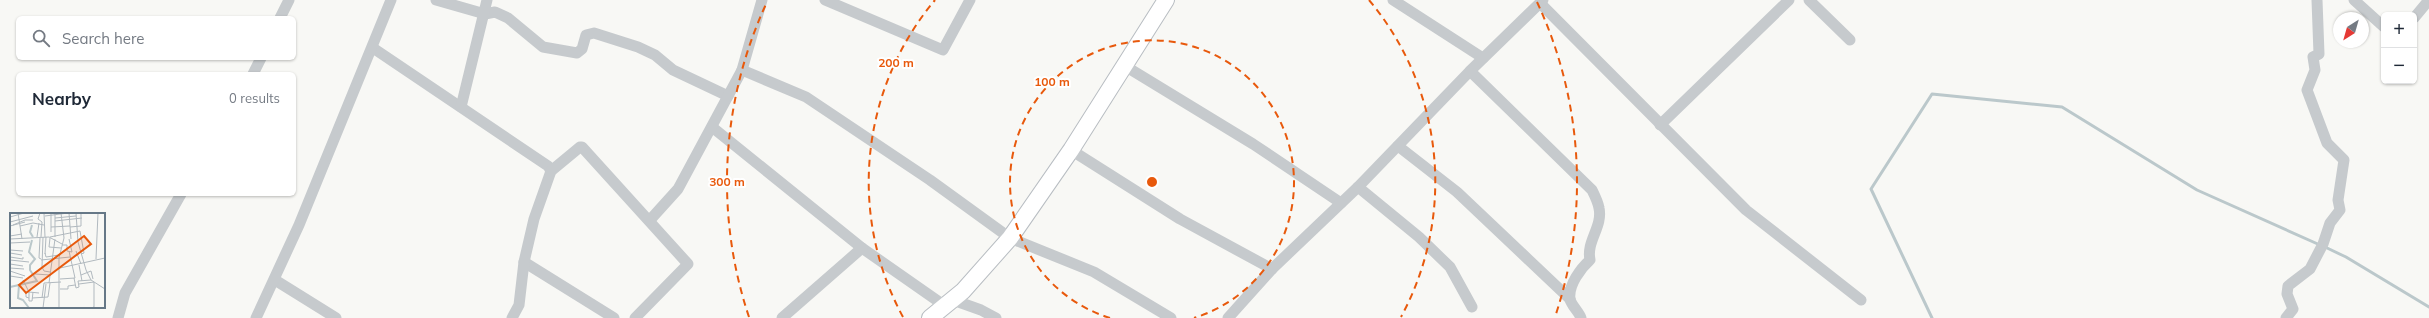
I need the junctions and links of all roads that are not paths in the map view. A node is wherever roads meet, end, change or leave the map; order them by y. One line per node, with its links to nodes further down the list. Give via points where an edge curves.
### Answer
1 (289, 0): 18 (street)
2 (391, 0): 21 (street)
3 (436, 0): 16 (street)
4 (487, 0): 16 (street)
5 (762, 0): 25 (street)
6 (825, 0): 7 (street, via 935,49 943,50)
7 (970, 0)
8 (1166, 0): 24 (street)
9 (1393, 0): 22 (street)
10 (1789, 0): 30 (street)
11 (1809, 0): 20 (street)
12 (2317, 0): 60 (street, via 2319,54 2313,57 2315,70 2307,90 2327,143 2344,160 2338,200 2340,210 2330,223 2310,269 2288,286 2287,294 2292,309)
13 (2354, 0): 19 (street)
14 (2429, 0): 17 (street)
15 (1541, 2): 22 (street); 30 (street)
16 (485, 14): 28 (street, via 495,12 508,18 538,44 548,48 577,53 582,49 586,35 594,33 622,41 655,55 673,70); 29 (street)
17 (2417, 14)
18 (281, 16)
19 (2381, 24)
20 (1850, 40)
21 (373, 48): 29 (street); 43 (street)
22 (1484, 58): 27 (street)
23 (260, 60): 26 (street)
24 (1125, 66): 33 (street); 37 (street, via 1252,144)
25 (742, 70): 28 (street); 39 (street, via 806,97 930,180)
26 (254, 72)
27 (1470, 72): 32 (street); 44 (street, via 1592,190 1600,217 1588,250 1590,260 1581,268)
28 (728, 96): 31 (street)
29 (461, 107): 34 (street, via 548,166)
30 (1660, 125): 45 (street, via 1746,210)
31 (712, 127): 38 (street, via 678,189); 40 (street)
32 (1398, 146): 35 (street); 44 (street, via 1457,192)
33 (1071, 150): 39 (street); 42 (street, via 1180,219)
34 (551, 171): 38 (street, via 577,148 582,147); 41 (street, via 534,219)
35 (1358, 187): 37 (street); 47 (street, via 1419,237 1450,267)
36 (180, 196): 48 (street, via 125,293)
37 (1341, 203): 42 (street)
38 (650, 220): 53 (street, via 688,264)
39 (1010, 238): 46 (street); 57 (street, via 1094,272)
40 (862, 248): 46 (street); 54 (street)
41 (524, 262): 51 (street, via 519,305); 52 (street)
42 (1272, 269): 58 (street)
43 (275, 280): 49 (street); 50 (street)
44 (1570, 299): 59 (street)
45 (1862, 300)
46 (949, 303): 55 (street); 56 (street, via 981,310)
47 (1472, 307)
48 (118, 318)
49 (256, 318)
50 (336, 318)
51 (512, 318)
52 (614, 318)
53 (635, 318)
54 (782, 318)
55 (930, 318)
56 (996, 318)
57 (1171, 318)
58 (1228, 318)
59 (1581, 318)
60 (2286, 318)

